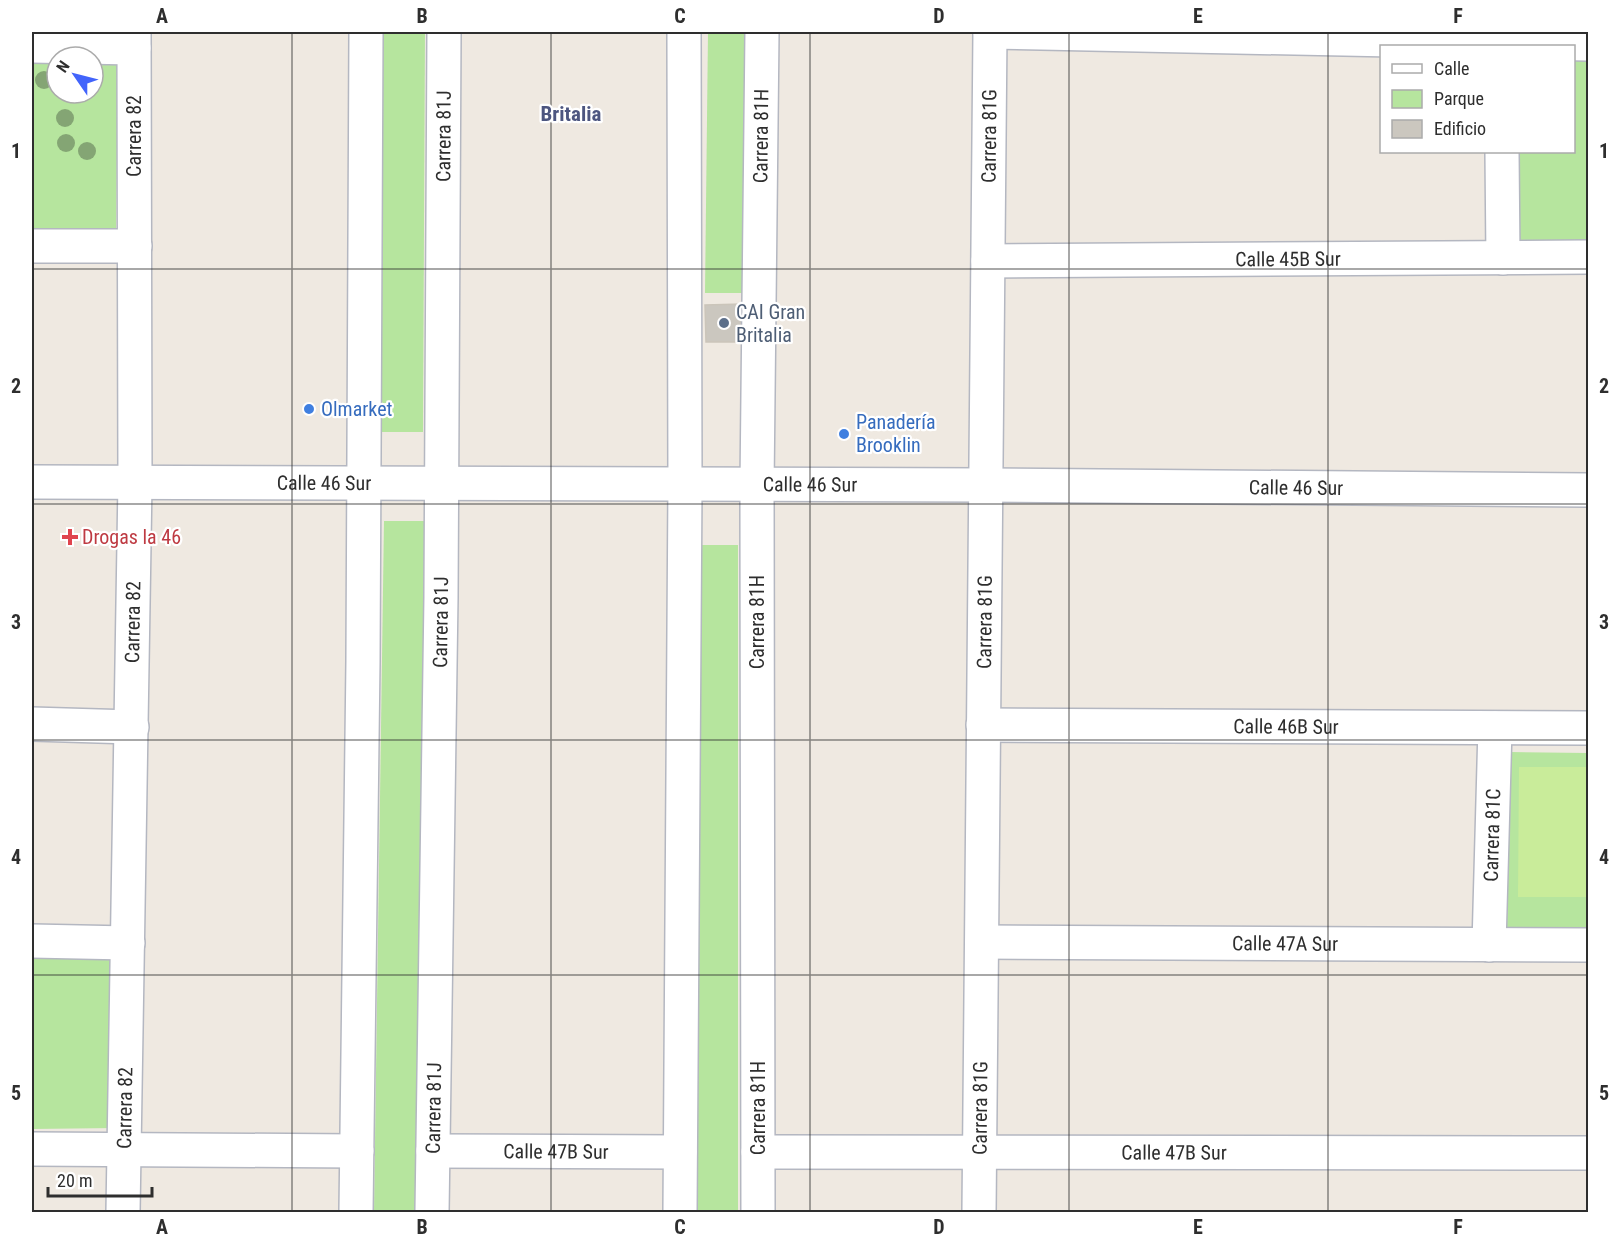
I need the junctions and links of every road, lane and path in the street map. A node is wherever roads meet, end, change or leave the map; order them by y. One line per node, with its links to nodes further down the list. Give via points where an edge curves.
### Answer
1 (366, 32): 18 (street)
2 (444, 32): 19 (street, Carrera 81J)
3 (684, 32): 20 (street)
4 (762, 32): 21 (street, Carrera 81H)
5 (990, 32): 8 (street); 15 (street, Carrera 81G)
6 (134, 40): 9 (street); 12 (street, Carrera 82)
7 (1588, 44): 8 (street)
8 (1501, 45)
9 (32, 46)
10 (1502, 153): 14 (street)
11 (32, 246): 12 (street)
12 (135, 246): 17 (street, Carrera 82)
13 (1588, 257): 14 (street, Calle 45B Sur)
14 (1503, 258): 15 (street, Calle 45B Sur)
15 (988, 261): 22 (street, Carrera 81G)
16 (32, 482): 17 (street, Calle 46 Sur)
17 (135, 482): 18 (street, Calle 46 Sur); 26 (street, Carrera 82)
18 (364, 483): 19 (street, Calle 46 Sur); 36 (street)
19 (442, 484): 20 (street, Calle 46 Sur); 37 (street, Carrera 81J)
20 (685, 485): 21 (street, Calle 46 Sur); 38 (street)
21 (757, 485): 22 (street, Calle 46 Sur); 39 (street, Carrera 81H)
22 (986, 486): 23 (street, Calle 46 Sur); 25 (street, Carrera 81G)
23 (1588, 490)
24 (32, 724): 26 (street)
25 (983, 725): 27 (street, Calle 46B Sur); 30 (street, Carrera 81G)
26 (132, 727): 31 (street, Carrera 82)
27 (1495, 728): 28 (street, Calle 46B Sur); 32 (street, Carrera 81C)
28 (1588, 728)
29 (32, 941): 31 (street)
30 (982, 942): 32 (street, Calle 47A Sur); 40 (street, Carrera 81G)
31 (128, 943): 35 (street, Carrera 82)
32 (1489, 945): 33 (street, Calle 47A Sur)
33 (1588, 945)
34 (32, 1149): 35 (street)
35 (124, 1149): 36 (street); 42 (street, Carrera 82)
36 (357, 1150): 43 (street)
37 (433, 1151): 38 (street, Calle 47B Sur); 44 (street, Carrera 81J)
38 (680, 1152): 45 (street)
39 (758, 1152): 40 (street, Calle 47B Sur); 46 (street, Carrera 81H)
40 (980, 1152): 41 (street, Calle 47B Sur); 47 (street, Carrera 81G)
41 (1588, 1154)
42 (123, 1212)
43 (356, 1212)
44 (432, 1212)
45 (680, 1212)
46 (758, 1212)
47 (979, 1212)

